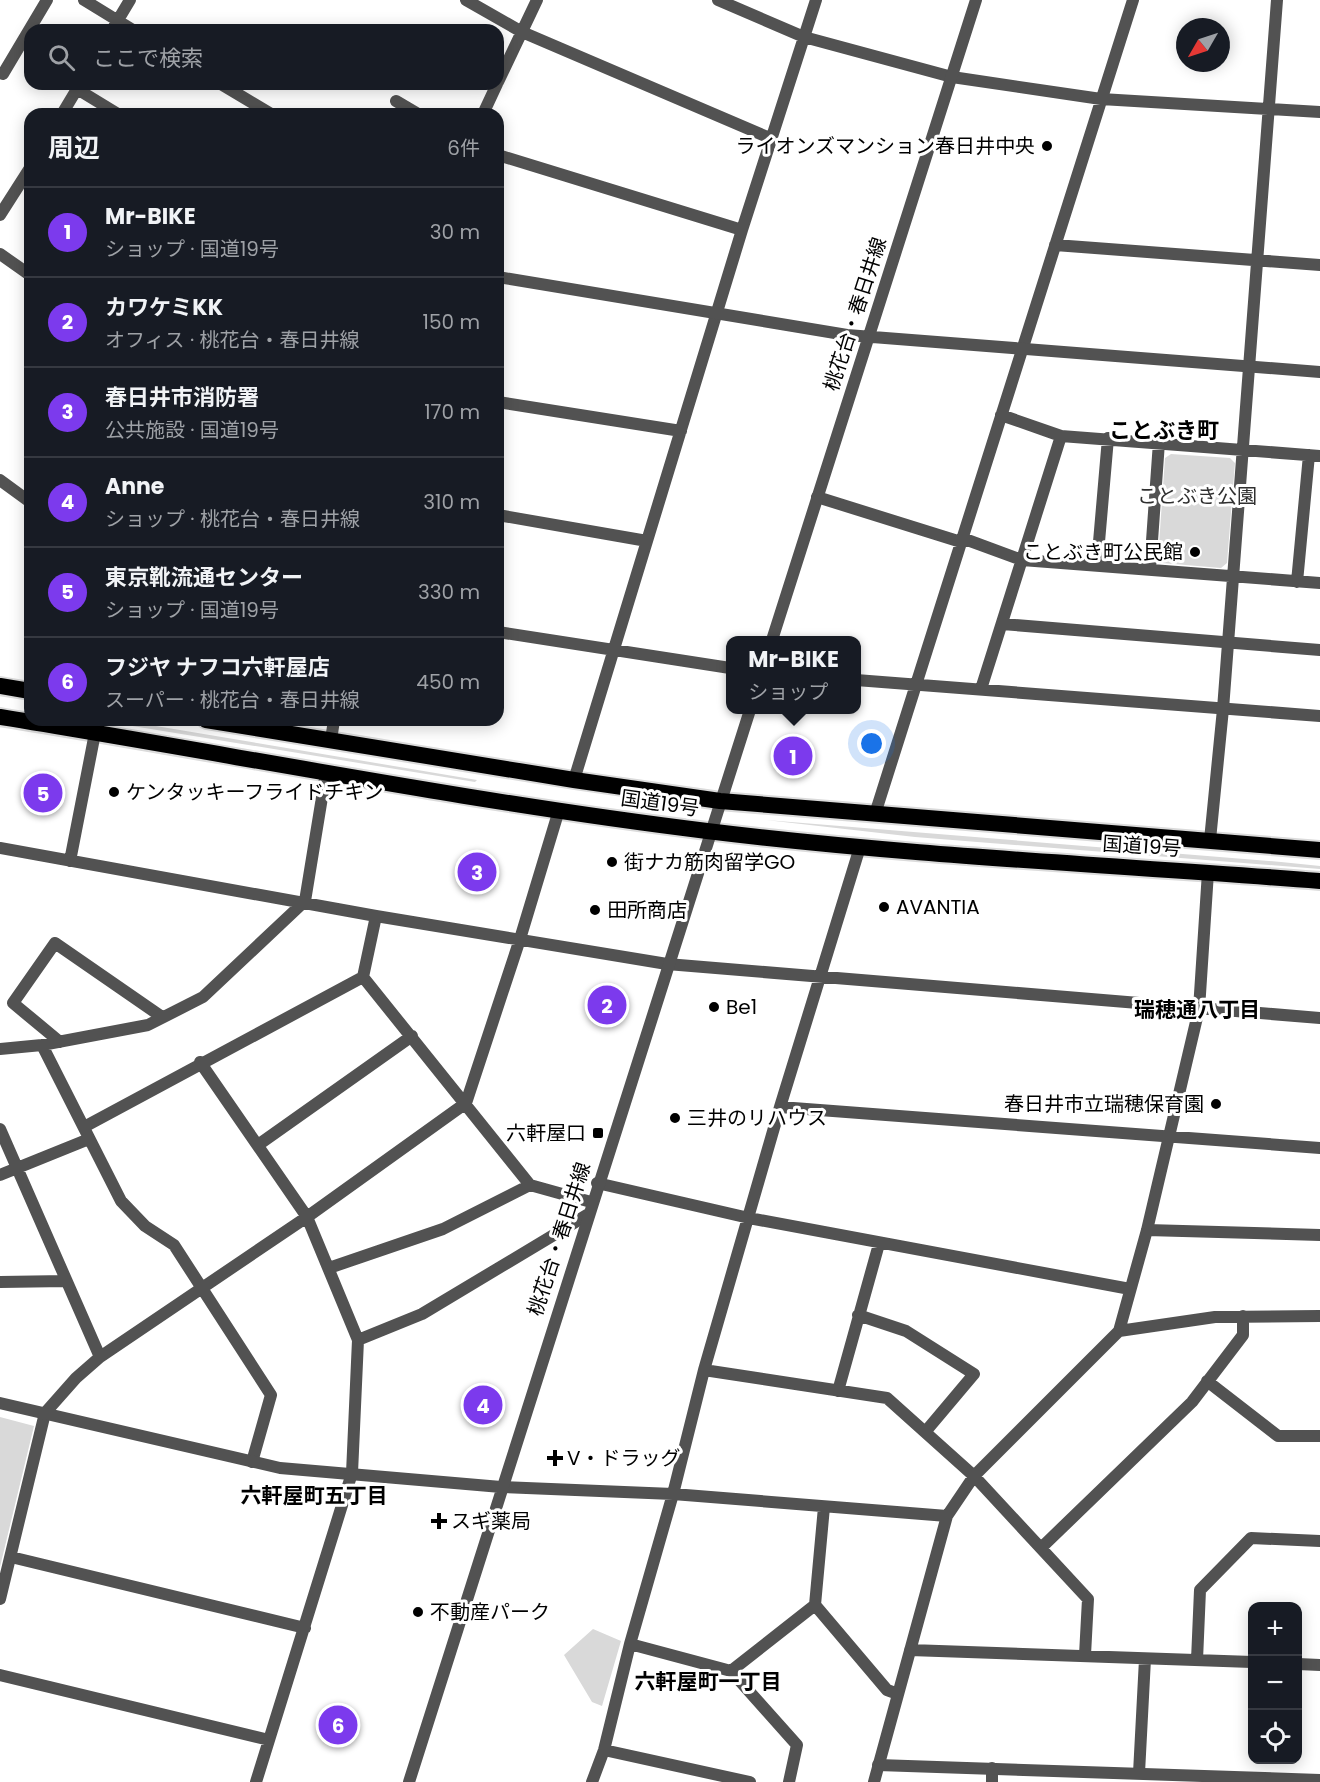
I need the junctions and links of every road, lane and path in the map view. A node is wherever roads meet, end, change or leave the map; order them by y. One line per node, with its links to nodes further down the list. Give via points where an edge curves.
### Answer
1 (47, 0): 11 (street)
2 (84, 0): 12 (street)
3 (129, 0): 13 (street)
4 (466, 0): 14 (street)
5 (537, 0): 14 (street)
6 (718, 0): 15 (street)
7 (816, 0): 15 (street)
8 (976, 0): 19 (street, 桃花台・春日井線)
9 (1133, 0): 24 (street)
10 (1277, 0): 31 (street)
11 (33, 24)
12 (113, 24)
13 (115, 24)
14 (522, 32): 17 (street); 33 (street)
15 (804, 37): 19 (street); 33 (street)
16 (24, 39): 18 (street)
17 (504, 70)
18 (3, 74)
19 (952, 77): 24 (street); 45 (street, 桃花台・春日井線)
20 (76, 90): 26 (street)
21 (84, 90): 27 (street)
22 (231, 90): 28 (street)
23 (495, 90): 30 (street)
24 (1101, 99): 31 (street); 38 (street)
25 (396, 100): 29 (street)
26 (65, 108)
27 (109, 108)
28 (261, 108)
29 (409, 108)
30 (486, 108)
31 (1270, 109): 32 (street); 40 (street)
32 (1320, 112)
33 (772, 139): 37 (street)
34 (504, 157): 37 (street)
35 (24, 189): 36 (street)
36 (0, 215)
37 (742, 230): 44 (street)
38 (1055, 245): 40 (street); 46 (street)
39 (0, 254): 42 (street)
40 (1258, 260): 41 (street); 47 (street)
41 (1320, 265)
42 (24, 271)
43 (504, 278): 44 (street)
44 (718, 314): 45 (street); 51 (street)
45 (868, 337): 46 (street); 58 (street, 桃花台・春日井線)
46 (1022, 348): 47 (street); 50 (street)
47 (1249, 366): 48 (street); 55 (street)
48 (1320, 372)
49 (504, 403): 51 (street)
50 (1001, 415): 52 (street); 61 (street)
51 (681, 431): 62 (street)
52 (1061, 436): 53 (street); 63 (street)
53 (1108, 438): 54 (street); 64 (street)
54 (1159, 442): 55 (street); 65 (street)
55 (1243, 450): 56 (street); 66 (street)
56 (1314, 456): 67 (street)
57 (0, 480): 59 (street)
58 (817, 497): 61 (street); 71 (street, 桃花台・春日井線)
59 (24, 498)
60 (504, 516): 62 (street)
61 (961, 540): 63 (street); 77 (street)
62 (647, 541): 74 (street)
63 (1022, 560): 64 (street); 69 (street)
64 (1097, 565): 65 (street)
65 (1150, 569): 66 (street)
66 (1232, 576): 67 (street); 72 (street)
67 (1297, 582): 68 (street)
68 (1320, 583)
69 (1002, 624): 72 (street); 79 (street)
70 (504, 633): 74 (street)
71 (772, 636)
72 (1228, 643): 73 (street); 81 (street)
73 (1320, 650)
74 (614, 651): 75 (street); 92 (street)
75 (726, 667)
76 (861, 680): 77 (street)
77 (916, 684): 79 (street); 95 (street)
78 (0, 686): 80 (highway)
79 (981, 689): 81 (street)
80 (24, 690)
81 (1223, 709): 83 (street); 97 (street)
82 (749, 714): 93 (street, 桃花台・春日井線)
83 (1320, 716)
84 (0, 717): 85 (highway, 国道19号)
85 (24, 721)
86 (50, 726): 89 (highway, 国道19号)
87 (244, 726): 90 (highway, 国道19号)
88 (333, 726): 90 (street)
89 (95, 734): 91 (highway, 国道19号); 101 (street)
90 (331, 740): 92 (highway, 国道19号)
91 (326, 773): 94 (highway, 国道19号); 104 (street)
92 (574, 780): 93 (highway, 国道19号)
93 (720, 801): 95 (highway, 国道19号); 96 (street, 桃花台・春日井線)
94 (559, 810): 96 (highway, 国道19号); 106 (street)
95 (875, 814): 97 (highway, 国道19号)
96 (710, 831): 98 (highway, 国道19号); 107 (street, 桃花台・春日井線)
97 (1210, 840): 100 (highway, 国道19号)
98 (860, 847): 102 (highway, 国道19号); 109 (street)
99 (0, 848): 101 (street)
100 (1320, 850)
101 (70, 861): 104 (street)
102 (1208, 872): 103 (highway, 国道19号); 110 (street)
103 (1320, 881)
104 (305, 901): 105 (street); 111 (street, via 203,997)
105 (376, 916): 106 (street); 108 (street)
106 (520, 939): 107 (street); 118 (street)
107 (667, 964): 109 (street); 128 (street, 桃花台・春日井線)
108 (363, 977): 113 (street); 117 (street)
109 (820, 978): 110 (street); 119 (street)
110 (1199, 1009): 112 (street); 122 (street)
111 (162, 1017): 114 (street, via 148,1025); 114 (street, via 55,944 14,1003)
112 (1320, 1018)
113 (412, 1036): 118 (street); 124 (street)
114 (60, 1042): 115 (street)
115 (42, 1045): 116 (street); 120 (street)
116 (0, 1049)
117 (200, 1062): 120 (street); 124 (street)
118 (466, 1103): 129 (street); 132 (street)
119 (780, 1107): 122 (street); 133 (street)
120 (84, 1127): 123 (street)
121 (0, 1129): 126 (street)
122 (1168, 1136): 125 (street); 134 (street)
123 (89, 1139): 126 (street); 140 (street, via 121,1201 144,1226 174,1245)
124 (258, 1145): 132 (street)
125 (1320, 1148)
126 (17, 1168): 127 (street); 138 (street)
127 (0, 1175)
128 (597, 1184): 130 (street, 桃花台・春日井線); 133 (street)
129 (530, 1185): 130 (street); 137 (street, via 443,1229)
130 (591, 1202): 131 (street, 桃花台・春日井線)
131 (587, 1215): 146 (street, via 422,1314); 158 (street, 桃花台・春日井線)
132 (307, 1217): 137 (street); 140 (street)
133 (749, 1218): 136 (street); 148 (street)
134 (1147, 1230): 135 (street); 141 (street)
135 (1320, 1235)
136 (879, 1244): 141 (street); 142 (street)
137 (329, 1268): 146 (street)
138 (66, 1281): 139 (street); 147 (street)
139 (0, 1282)
140 (201, 1288): 147 (street); 155 (street, via 271,1395)
141 (1130, 1289): 145 (street)
142 (858, 1315): 150 (street); 153 (street, via 906,1331 974,1374)
143 (1243, 1316): 144 (street); 145 (street); 149 (street, via 1243,1335)
144 (1320, 1316)
145 (1119, 1331): 157 (street)
146 (358, 1340): 156 (street)
147 (100, 1357): 152 (street)
148 (704, 1370): 150 (street); 159 (street)
149 (1207, 1381): 154 (street, via 1278,1436); 163 (street, via 1192,1402)
150 (838, 1391): 153 (street, via 887,1398)
151 (0, 1403): 152 (street)
152 (45, 1413): 155 (street); 164 (street)
153 (926, 1431): 157 (street)
154 (1320, 1436)
155 (252, 1462): 156 (street)
156 (352, 1473): 158 (street); 167 (street)
157 (974, 1476): 161 (street); 163 (street)
158 (501, 1487): 159 (street); 187 (street, 桃花台・春日井線)
159 (673, 1494): 160 (street); 168 (street)
160 (824, 1508): 161 (street); 166 (street)
161 (947, 1516): 169 (street)
162 (1320, 1541): 172 (street, via 1251,1538 1200,1590)
163 (1041, 1548): 170 (street, via 1088,1599)
164 (11, 1557): 165 (street); 167 (street)
165 (0, 1599)
166 (815, 1605): 176 (street); 178 (street, via 887,1690)
167 (305, 1628): 179 (street)
168 (630, 1644): 176 (street); 180 (street)
169 (910, 1650): 170 (street); 178 (street)
170 (1085, 1656): 171 (street)
171 (1145, 1659): 172 (street); 183 (street)
172 (1197, 1659): 173 (street)
173 (1248, 1662)
174 (1302, 1664): 175 (street)
175 (1320, 1665)
176 (731, 1671): 190 (street, via 797,1745)
177 (0, 1675): 179 (street)
178 (897, 1694): 181 (street)
179 (269, 1740): 186 (street)
180 (604, 1750): 188 (street); 189 (street)
181 (878, 1765): 182 (street); 191 (street)
182 (992, 1768): 184 (street); 192 (street)
183 (1139, 1773): 184 (street); 185 (street)
184 (1077, 1777)
185 (1320, 1780)
186 (256, 1782)
187 (409, 1782)
188 (592, 1782)
189 (750, 1782)
190 (789, 1782)
191 (874, 1782)
192 (992, 1782)

